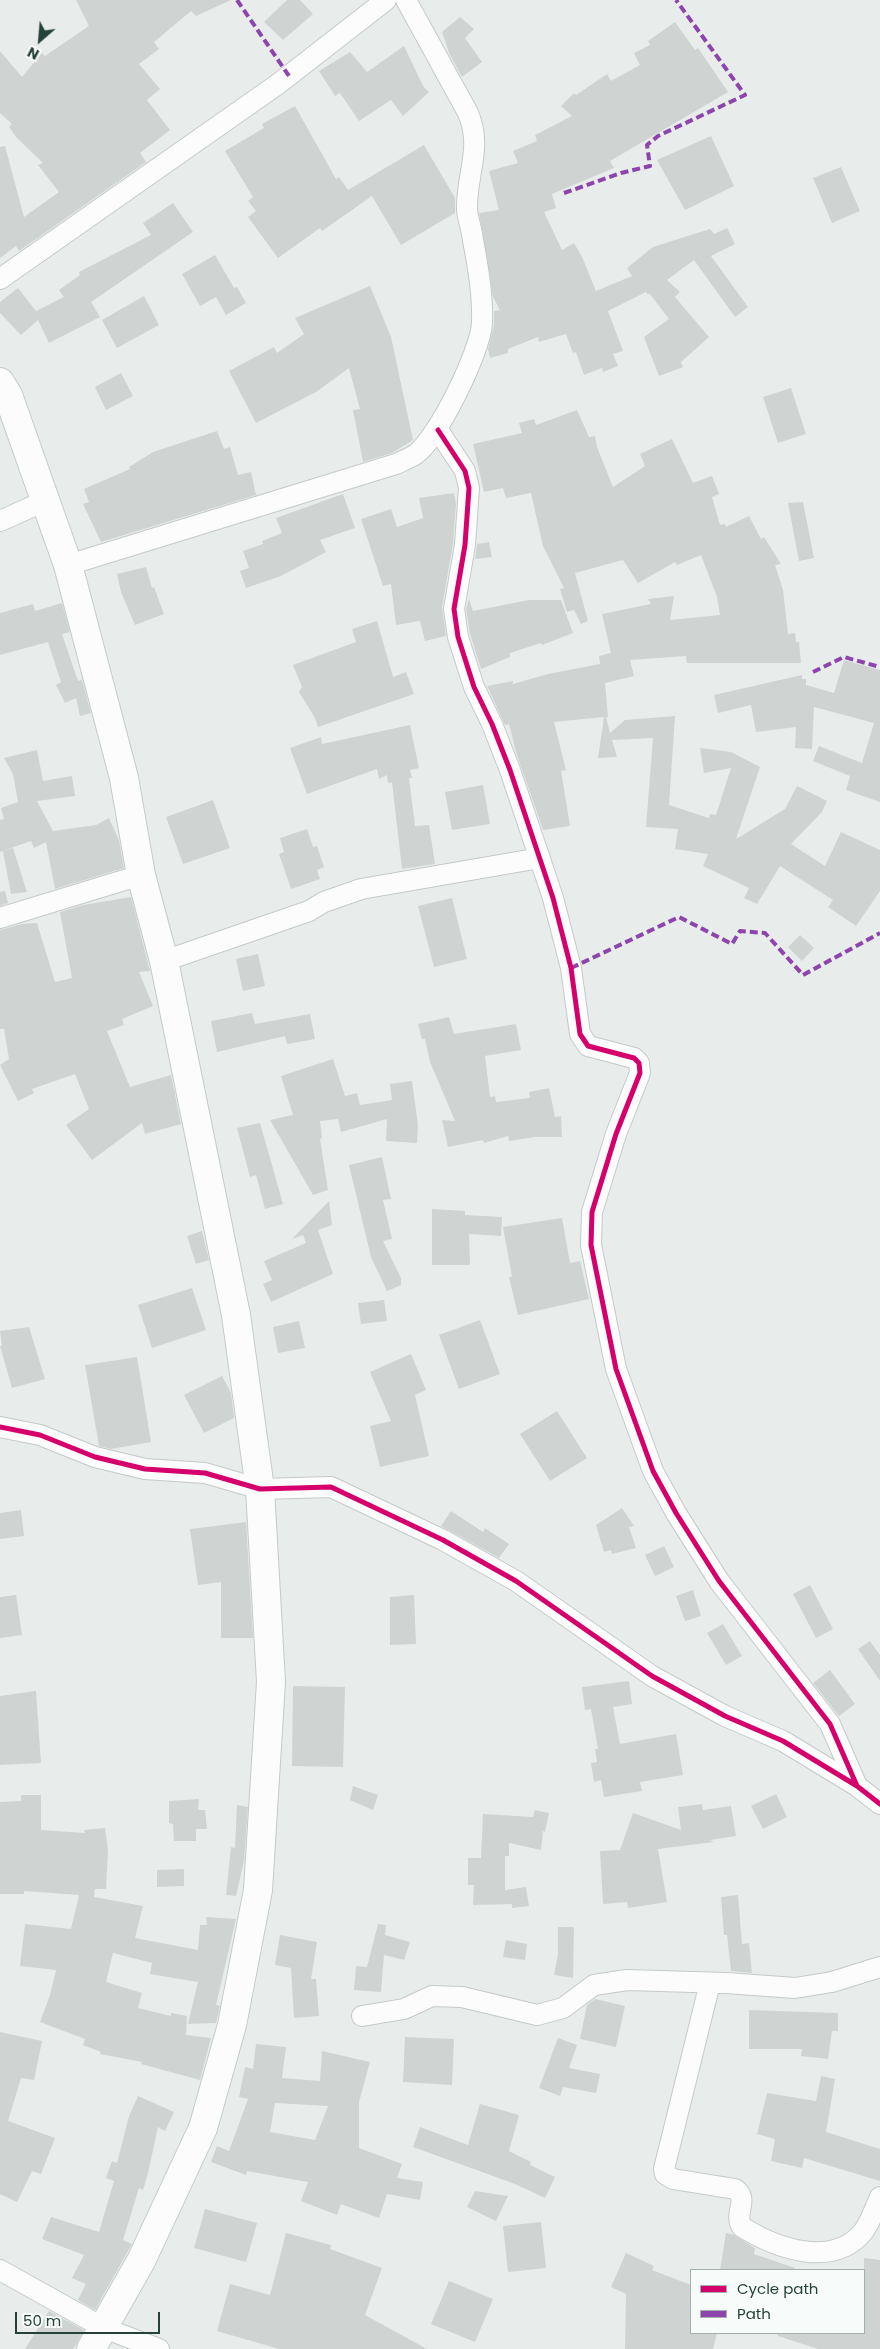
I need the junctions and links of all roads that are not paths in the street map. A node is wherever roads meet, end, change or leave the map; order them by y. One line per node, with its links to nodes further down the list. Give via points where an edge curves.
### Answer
1 (386, 0): 3 (street, via 278,84)
2 (406, 0): 5 (street, via 468,113 476,142 468,183 467,212 480,279 482,325 477,345)
3 (0, 279)
4 (0, 382): 6 (main road, via 8,395)
5 (438, 430): 8 (street, via 417,454 396,464); 9 (street, via 465,471 469,488 465,545 454,609 458,637)
6 (47, 500): 7 (street); 8 (main road)
7 (0, 521)
8 (68, 565): 10 (main road, via 124,778)
9 (540, 858): 12 (street, via 361,889 324,902 310,911); 15 (street, via 554,898 571,968 580,1034 588,1046 634,1058 639,1064 640,1073 616,1134 592,1212 592,1245 616,1369 653,1471 676,1513 719,1581 830,1724)
10 (141, 875): 11 (street); 12 (main road)
11 (0, 918)
12 (164, 961): 14 (main road, via 236,1315)
13 (0, 1427): 14 (street, via 40,1435 120,1463 205,1473)
14 (260, 1489): 15 (street, via 331,1487 443,1540 516,1581 652,1676 725,1716 783,1741); 22 (main road, via 271,1682 258,1890 232,2025 203,2128 141,2261)
15 (857, 1786): 16 (street)
16 (880, 1804)
17 (880, 1967): 18 (street, via 832,1982 795,1988)
18 (710, 1983): 19 (street, via 628,1980 594,1985 563,2008 537,2014 462,1997 432,1996 404,2009); 20 (street, via 665,2174 673,2179 735,2188 742,2198 739,2217 742,2227 800,2252 834,2251 848,2245 863,2231)
19 (362, 2016)
20 (880, 2198)
21 (0, 2270): 22 (street)
22 (97, 2338): 23 (street)
23 (158, 2349)

